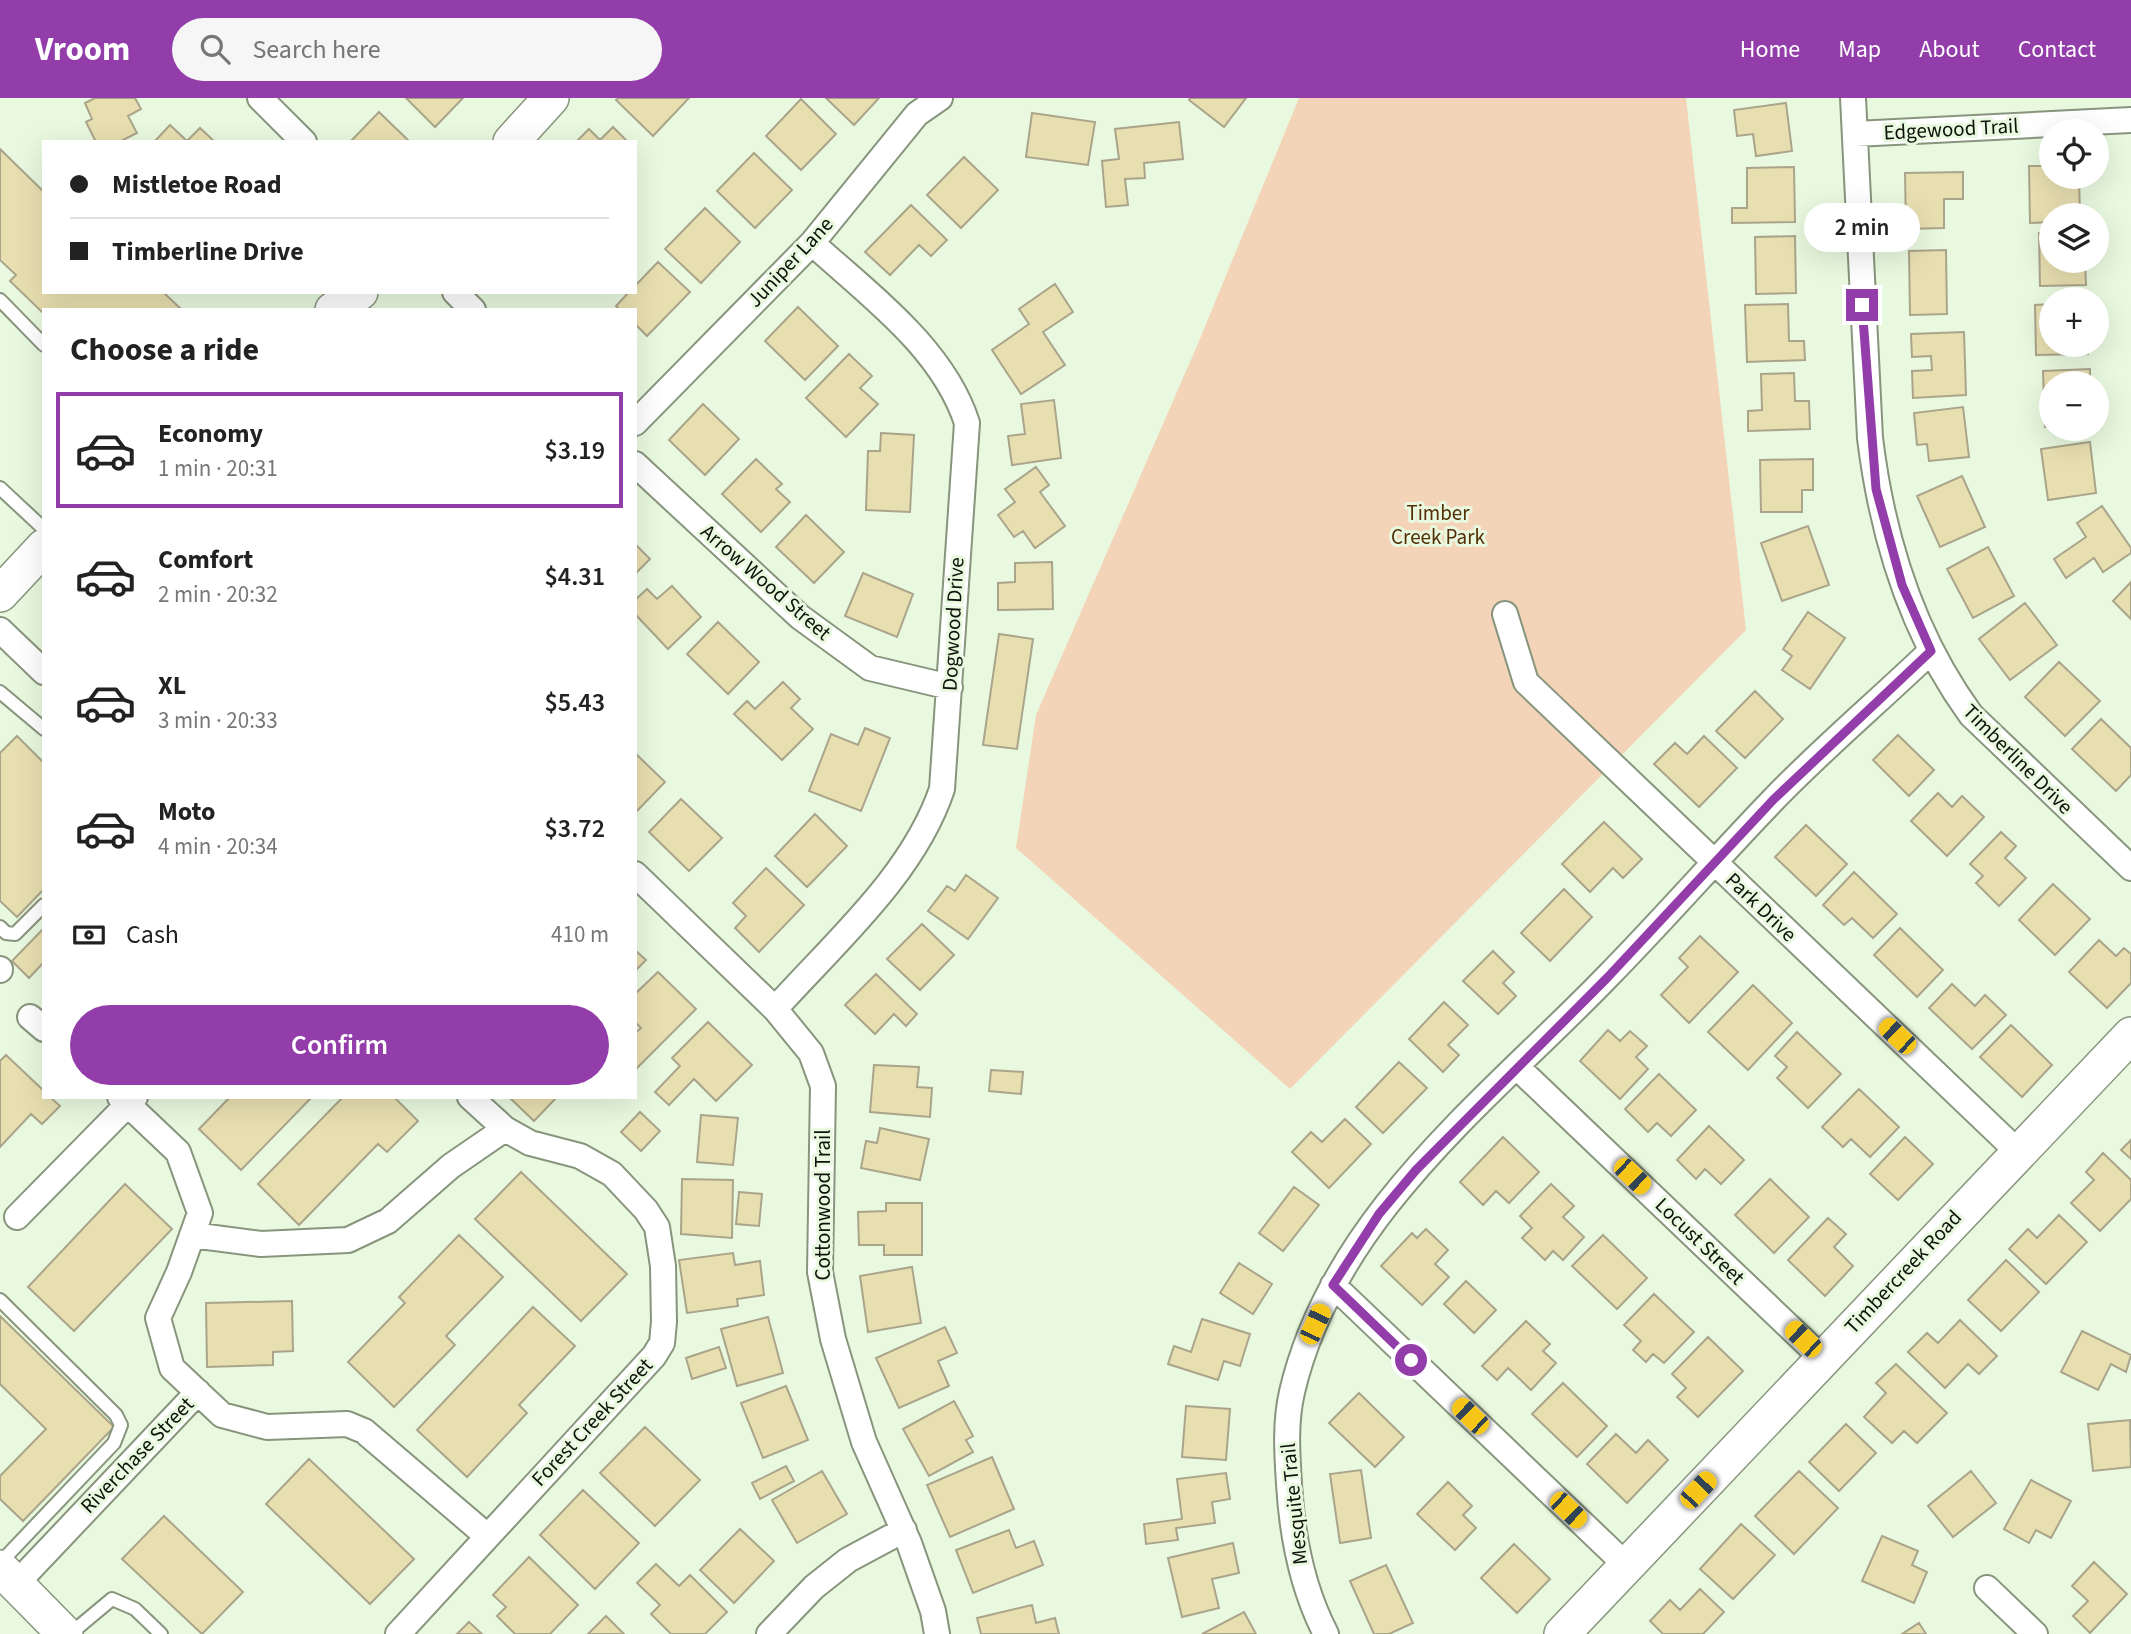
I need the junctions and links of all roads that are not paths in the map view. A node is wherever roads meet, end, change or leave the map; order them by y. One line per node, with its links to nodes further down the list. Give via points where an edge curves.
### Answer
1 (260, 98): 7 (street)
2 (551, 98): 8 (street)
3 (940, 98): 9 (street, Juniper Lane, via 917,114)
4 (1853, 98): 6 (street, Timberline Drive)
5 (2131, 120): 6 (street, Edgewood Trail)
6 (1855, 134): 24 (street, Timberline Drive, via 1876,489 1902,585)
7 (302, 140)
8 (513, 140)
9 (812, 243): 16 (street, Juniper Lane); 26 (street, Dogwood Drive, via 926,352 958,394 967,423)
10 (357, 294): 13 (street)
11 (457, 294): 14 (street)
12 (0, 300): 15 (lane)
13 (336, 308)
14 (471, 308)
15 (42, 343)
16 (637, 421)
17 (637, 466): 26 (street, Arrow Wood Street, via 800,617 870,668)
18 (0, 488): 19 (lane)
19 (42, 527)
20 (42, 549): 21 (street)
21 (0, 594)
22 (1504, 614): 29 (street, Park Drive, via 1525,682)
23 (0, 630): 25 (street)
24 (1931, 651): 29 (street, Mesquite Trail, via 1774,799); 30 (street, Timberline Drive, via 1949,685 1979,724)
25 (42, 670)
26 (950, 687): 34 (street, Dogwood Drive, via 942,789 932,819 904,865)
27 (0, 692): 28 (lane)
28 (42, 727)
29 (1716, 863): 36 (street, Mesquite Trail); 40 (street, Park Drive)
30 (2131, 868)
31 (637, 876): 34 (street, Cottonwood Trail)
32 (42, 907): 33 (lane, via 16,934)
33 (0, 927)
34 (775, 1009): 47 (street, Cottonwood Trail, via 811,1053 824,1086 820,1272 833,1339 864,1442)
35 (2131, 1035): 40 (street, Timbercreek Road)
36 (1517, 1067): 43 (street, Mesquite Trail, via 1416,1170 1372,1223); 45 (street, Locust Street)
37 (472, 1099): 39 (street, Forest Creek Street)
38 (127, 1100): 41 (street); 42 (street, via 178,1152 200,1213)
39 (505, 1129): 42 (street, via 451,1166 387,1221 348,1240 261,1244); 48 (street, Forest Creek Street, via 530,1143 580,1156 612,1174 646,1210 657,1227 664,1322 662,1343 654,1356)
40 (2018, 1151): 45 (street, Timbercreek Road)
41 (17, 1217)
42 (192, 1235): 46 (street, via 158,1318 172,1368)
43 (1333, 1285): 49 (street); 57 (street, Mesquite Trail, via 1306,1343 1291,1394 1286,1434 1290,1508 1303,1580)
44 (0, 1300): 50 (lane, via 121,1424 114,1443)
45 (1822, 1357): 49 (street, Timbercreek Road)
46 (198, 1392): 48 (street, Riverchase Street, via 222,1415 267,1427 347,1424 364,1431); 50 (street, Riverchase Street)
47 (904, 1530): 55 (street, via 848,1560 814,1587); 56 (street, Cottonwood Trail)
48 (487, 1536): 54 (street, Forest Creek Street)
49 (1627, 1566): 58 (street, Timbercreek Road)
50 (6, 1571): 52 (street)
51 (1987, 1588): 59 (street)
52 (59, 1631): 53 (lane, via 112,1599 135,1609)
53 (160, 1634)
54 (398, 1634)
55 (769, 1634)
56 (937, 1634)
57 (1326, 1634)
58 (1562, 1634)
59 (2035, 1634)

